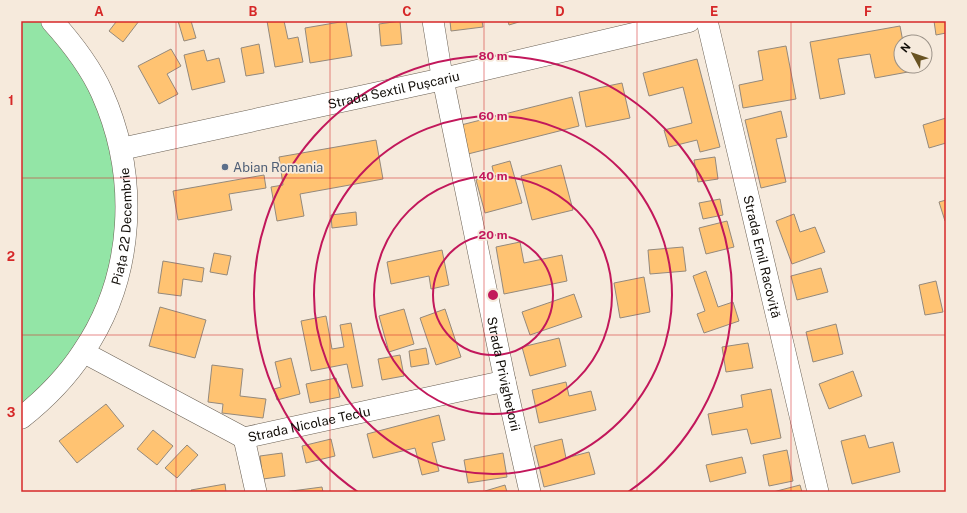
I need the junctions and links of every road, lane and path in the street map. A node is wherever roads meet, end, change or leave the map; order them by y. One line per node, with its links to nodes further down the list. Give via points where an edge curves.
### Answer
1 (52, 21): 6 (street, Piața 22 Decembrie, via 78,53 101,91)
2 (433, 21): 5 (street, Strada Privighetorii)
3 (707, 21): 13 (street, Strada Emil Racoviță)
4 (677, 22): 5 (street, Strada Sextil Pușcariu)
5 (443, 79): 6 (street, Strada Sextil Pușcariu); 8 (street, Strada Privighetorii)
6 (121, 148): 7 (street, Piața 22 Decembrie, via 127,212 123,256 101,320)
7 (84, 352): 9 (street, Piața 22 Decembrie, via 64,378); 10 (street, Strada Nicolae Teclu)
8 (505, 381): 10 (street, Strada Nicolae Teclu); 12 (street, Strada Privighetorii)
9 (21, 418)
10 (244, 438): 11 (street)
11 (256, 492)
12 (530, 492)
13 (818, 492)

